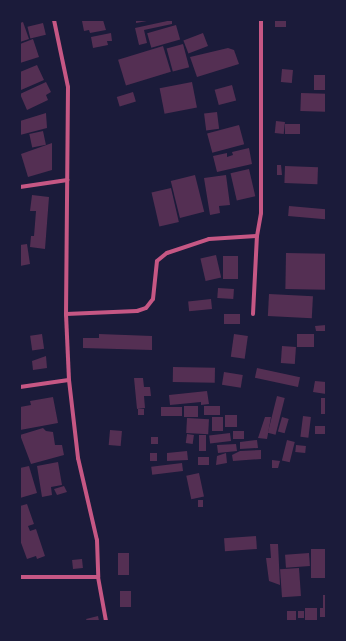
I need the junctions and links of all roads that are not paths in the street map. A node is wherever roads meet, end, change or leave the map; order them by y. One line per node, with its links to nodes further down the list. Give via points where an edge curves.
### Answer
1 (54, 20): 3 (street, via 68,87)
2 (260, 20): 5 (street, via 261,213)
3 (67, 180): 4 (street); 6 (street)
4 (20, 187)
5 (257, 236): 6 (street, via 209,239 167,253 157,261 153,299 146,308 137,311); 7 (street)
6 (66, 314): 8 (street)
7 (253, 314)
8 (69, 380): 9 (street); 11 (street, via 78,458 97,540)
9 (20, 387)
10 (20, 577): 11 (street)
11 (98, 577): 12 (street)
12 (106, 621)

